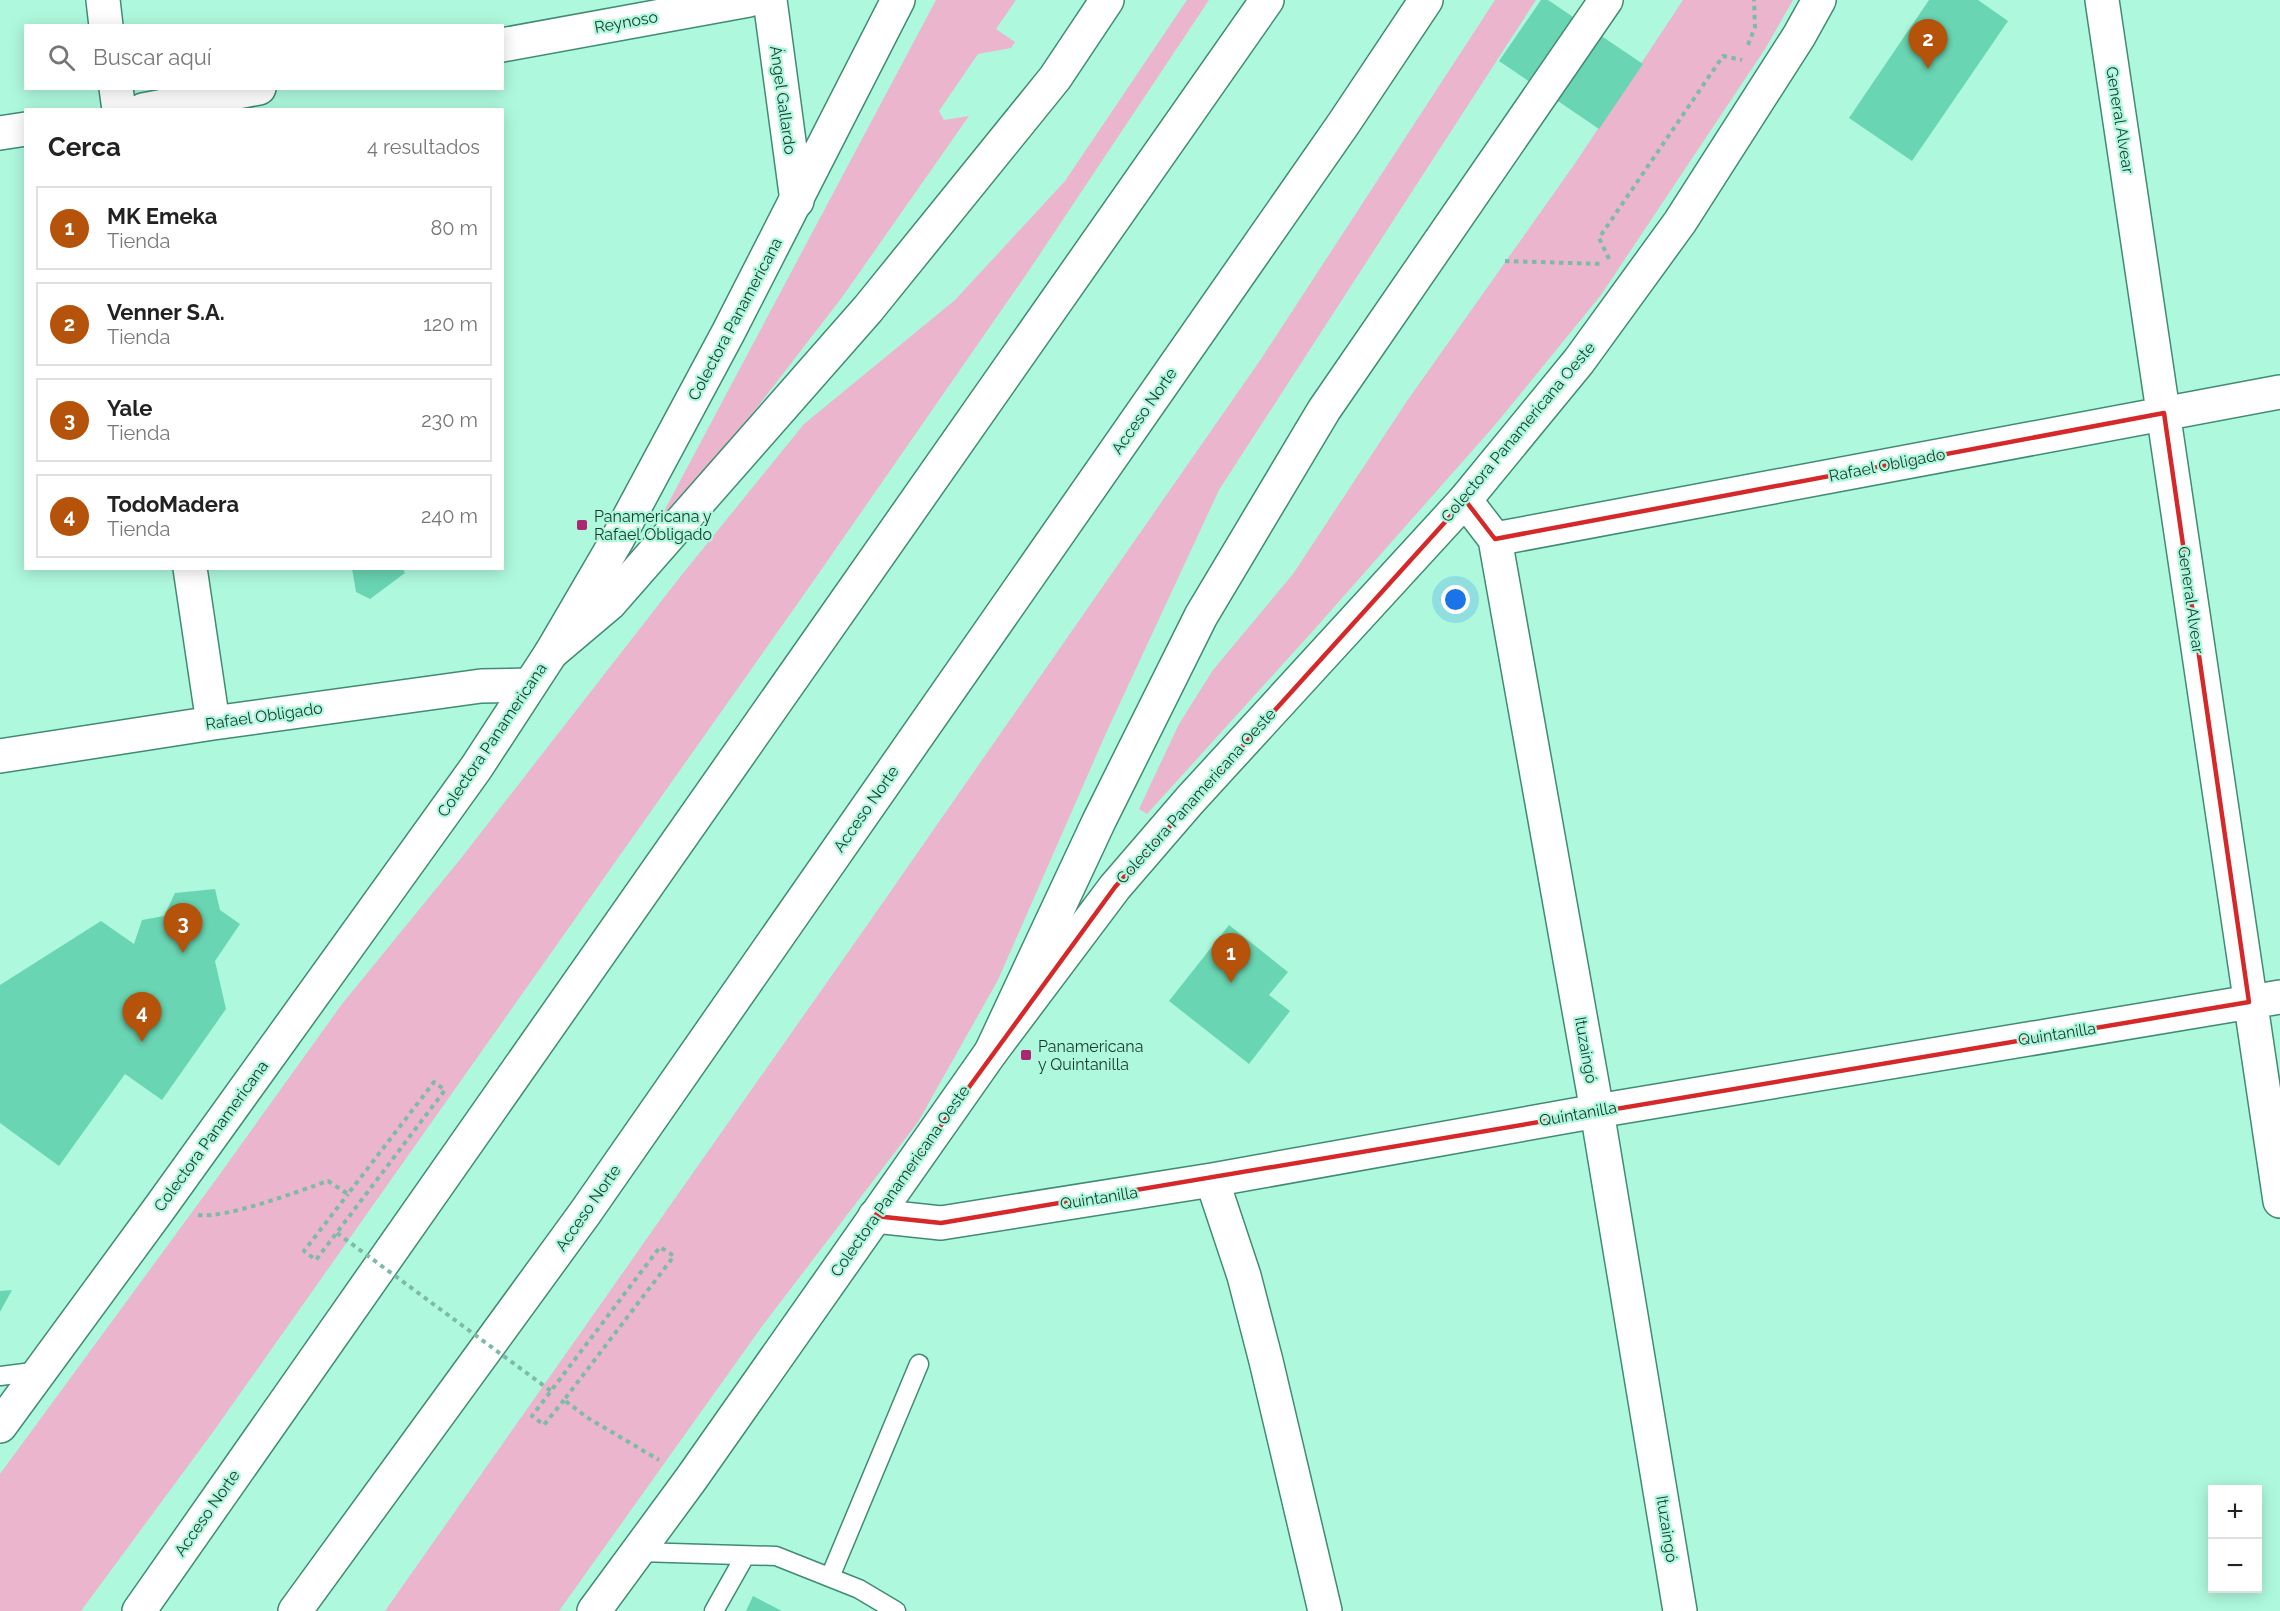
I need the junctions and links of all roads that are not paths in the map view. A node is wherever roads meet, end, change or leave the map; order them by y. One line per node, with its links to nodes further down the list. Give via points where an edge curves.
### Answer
1 (103, 0): 11 (main road)
2 (749, 0): 12 (main road, Reynoso)
3 (770, 0): 19 (main road, Ángel Gallardo)
4 (898, 0): 19 (main road, Colectora Panamericana)
5 (1107, 0): 25 (main road, via 1055,78 868,309 609,603)
6 (1267, 0): 42 (main road, Acceso Norte)
7 (1426, 0): 43 (main road, Acceso Norte, via 585,1213)
8 (1606, 0): 30 (main road, via 1324,410 1201,616 1099,820)
9 (1819, 0): 22 (main road, Colectora Panamericana Oeste, via 1680,222 1579,361)
10 (2102, 0): 21 (main road, General Alvear)
11 (106, 24)
12 (504, 45)
13 (116, 90): 15 (main road)
14 (248, 90): 16 (main road)
15 (119, 108)
16 (154, 108)
17 (24, 129): 18 (main road)
18 (0, 133)
19 (797, 201): 25 (main road, Colectora Panamericana, via 617,540)
20 (2280, 392): 21 (main road, Rafael Obligado)
21 (2164, 412): 23 (main road, Rafael Obligado); 29 (main road, General Alvear)
22 (1465, 500): 23 (main road, Ituzaingó); 30 (main road, Colectora Panamericana Oeste, via 1115,887)
23 (1495, 539): 31 (main road, Ituzaingó)
24 (190, 570): 27 (main road)
25 (551, 652): 26 (main road, Colectora Panamericana)
26 (529, 685): 27 (main road, Rafael Obligado, via 481,686); 36 (main road, Colectora Panamericana, via 476,768)
27 (213, 723): 28 (main road, Rafael Obligado)
28 (0, 756)
29 (2265, 1000): 31 (main road, Quintanilla); 33 (main road, General Alvear)
30 (991, 1052): 34 (main road, Colectora Panamericana Oeste)
31 (1597, 1111): 32 (main road, Quintanilla); 48 (main road, Ituzaingó)
32 (1212, 1180): 34 (main road, Quintanilla, via 941,1223); 47 (main road, via 1261,1340)
33 (2280, 1200)
34 (875, 1216): 39 (main road, Colectora Panamericana Oeste)
35 (919, 1364): 41 (lane)
36 (41, 1370): 37 (lane); 38 (main road, Colectora Panamericana)
37 (0, 1376)
38 (0, 1426)
39 (638, 1552): 40 (lane); 44 (main road, Colectora Panamericana Oeste)
40 (745, 1556): 41 (lane, via 776,1557); 45 (lane)
41 (830, 1577): 46 (lane)
42 (139, 1611)
43 (295, 1611)
44 (594, 1611)
45 (714, 1611)
46 (896, 1611)
47 (1325, 1611)
48 (1680, 1611)

